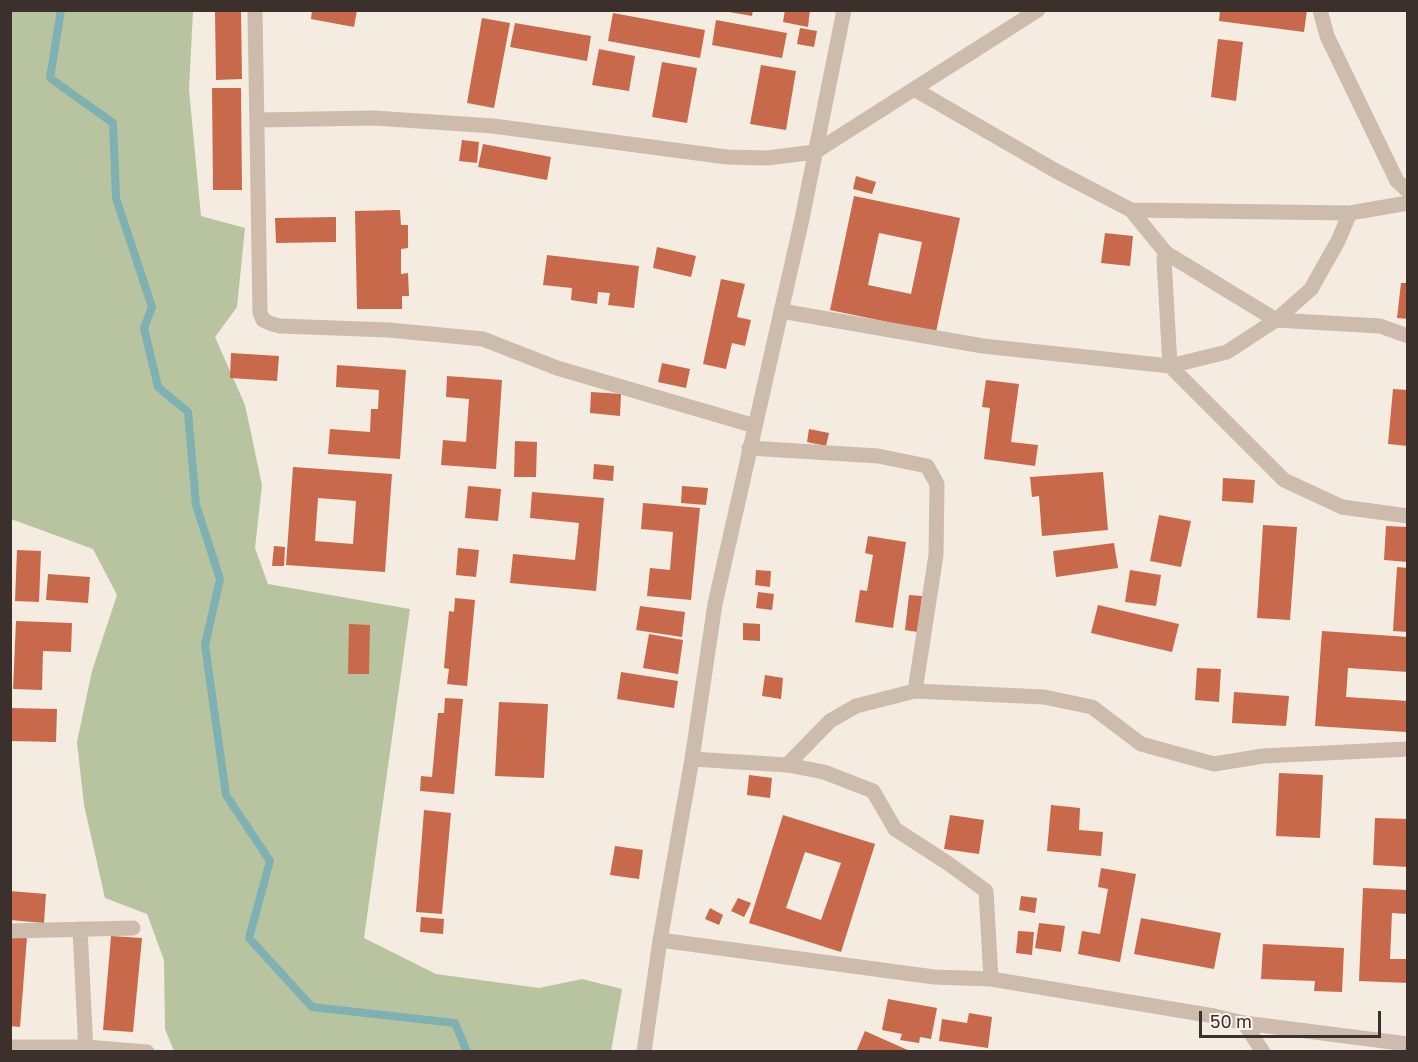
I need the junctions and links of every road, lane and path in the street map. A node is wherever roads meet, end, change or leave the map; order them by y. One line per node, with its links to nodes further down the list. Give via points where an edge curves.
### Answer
1 (255, 10): 6 (street)
2 (844, 10): 7 (street)
3 (1320, 10): 8 (street, via 1332,47 1397,181)
4 (1037, 11): 5 (street)
5 (914, 90): 7 (street); 10 (street)
6 (257, 120): 7 (street, via 374,118 494,126 727,157 767,158); 17 (street, via 263,320 279,326 389,330 483,339 557,368)
7 (815, 152): 13 (street)
8 (1407, 191)
9 (1407, 203): 11 (street)
10 (1131, 210): 11 (street); 12 (street)
11 (1350, 213): 14 (street, via 1311,289)
12 (1166, 254): 14 (street); 16 (street)
13 (781, 311): 16 (street, via 983,346); 17 (street)
14 (1276, 320): 15 (street, via 1380,326); 16 (street, via 1227,352)
15 (1407, 336)
16 (1170, 366): 19 (street, via 1284,480 1342,507)
17 (755, 426): 18 (street)
18 (749, 448): 20 (street, via 878,456 927,466 937,484 936,555); 22 (street, via 715,604)
19 (1407, 516)
20 (915, 691): 21 (street, via 1044,696 1092,707 1142,744 1214,764 1263,756); 23 (street, via 856,706 830,721)
21 (1407, 749)
22 (692, 759): 23 (street); 27 (street)
23 (787, 765): 28 (street, via 824,772 873,791 895,829 986,891)
24 (133, 928): 25 (street)
25 (80, 929): 26 (street); 32 (street)
26 (10, 931)
27 (660, 940): 28 (street, via 934,977); 34 (street)
28 (991, 979): 29 (street)
29 (1244, 1023): 30 (street); 35 (street)
30 (1407, 1044)
31 (10, 1047): 32 (street)
32 (86, 1049): 33 (street)
33 (147, 1052)
34 (644, 1052)
35 (1263, 1052)

